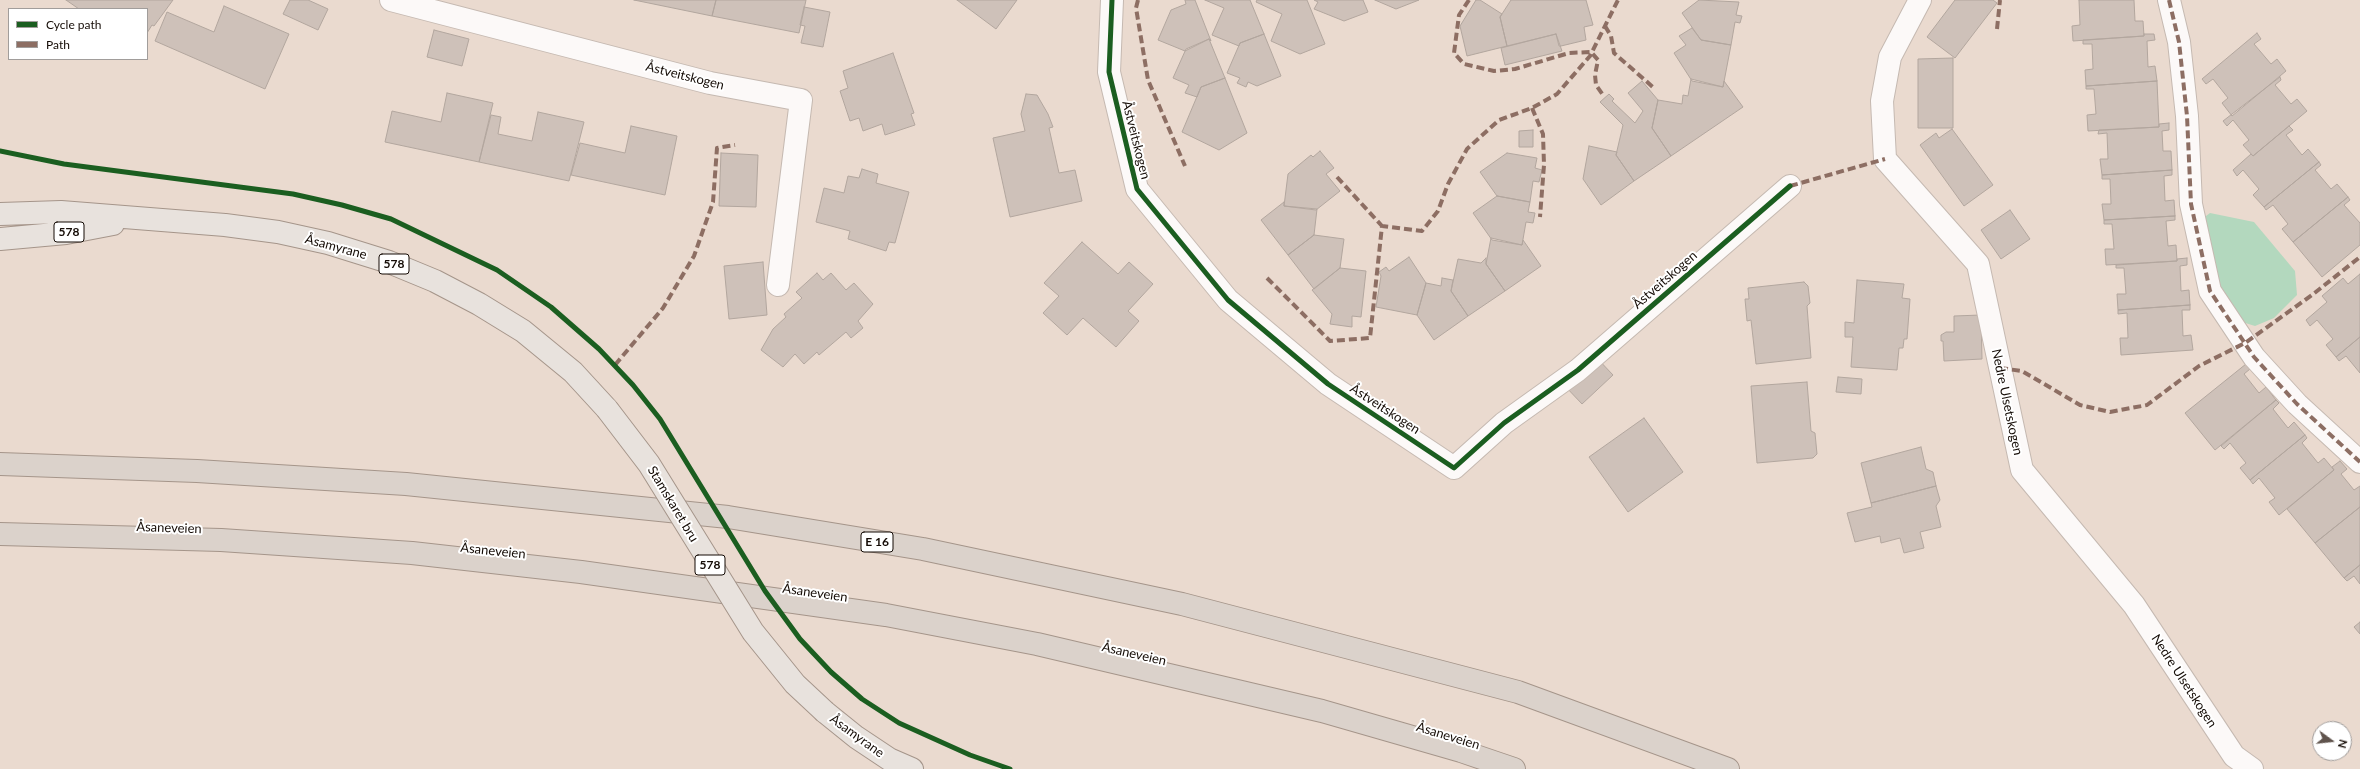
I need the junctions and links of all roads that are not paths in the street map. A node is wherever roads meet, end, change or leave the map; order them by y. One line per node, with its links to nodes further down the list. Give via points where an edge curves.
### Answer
1 (391, 0): 9 (street, Åstveitskogen, via 710,83 801,100)
2 (1112, 0): 5 (street, Åstveitskogen, via 1109,72 1137,189 1228,300 1328,384 1454,468 1504,423 1578,370)
3 (1920, 0): 18 (street, Nedre Ulsetskogen, via 1890,57 1882,101 1885,159 1978,264 2022,470 2134,605 2234,756)
4 (2169, 0): 11 (street, via 2180,50 2187,116 2191,204 2210,291 2254,357 2297,404)
5 (1790, 186)
6 (0, 214): 7 (main road, Åsamyrane / 578, via 61,212)
7 (137, 219): 8 (main road, Åsamyrane / 578, via 66,233); 10 (main road, Åsamyrane / 578, via 225,225 278,232 328,243 389,262 435,281 523,331 573,372)
8 (0, 239)
9 (778, 285)
10 (607, 409): 14 (main road, Stamskaret bru / 578, bridge, via 649,464 753,632 795,684)
11 (2360, 462)
12 (0, 464): 17 (highway, E 16, via 197,471 406,484 728,517 923,549 1182,604 1518,692)
13 (0, 534): 16 (highway, Åsaneveien, via 221,540 412,553 589,573 886,615 1037,644 1322,711)
14 (825, 712): 15 (main road, Åsamyrane / 578, via 889,759)
15 (912, 769)
16 (1514, 769)
17 (1728, 769)
18 (2252, 769)

